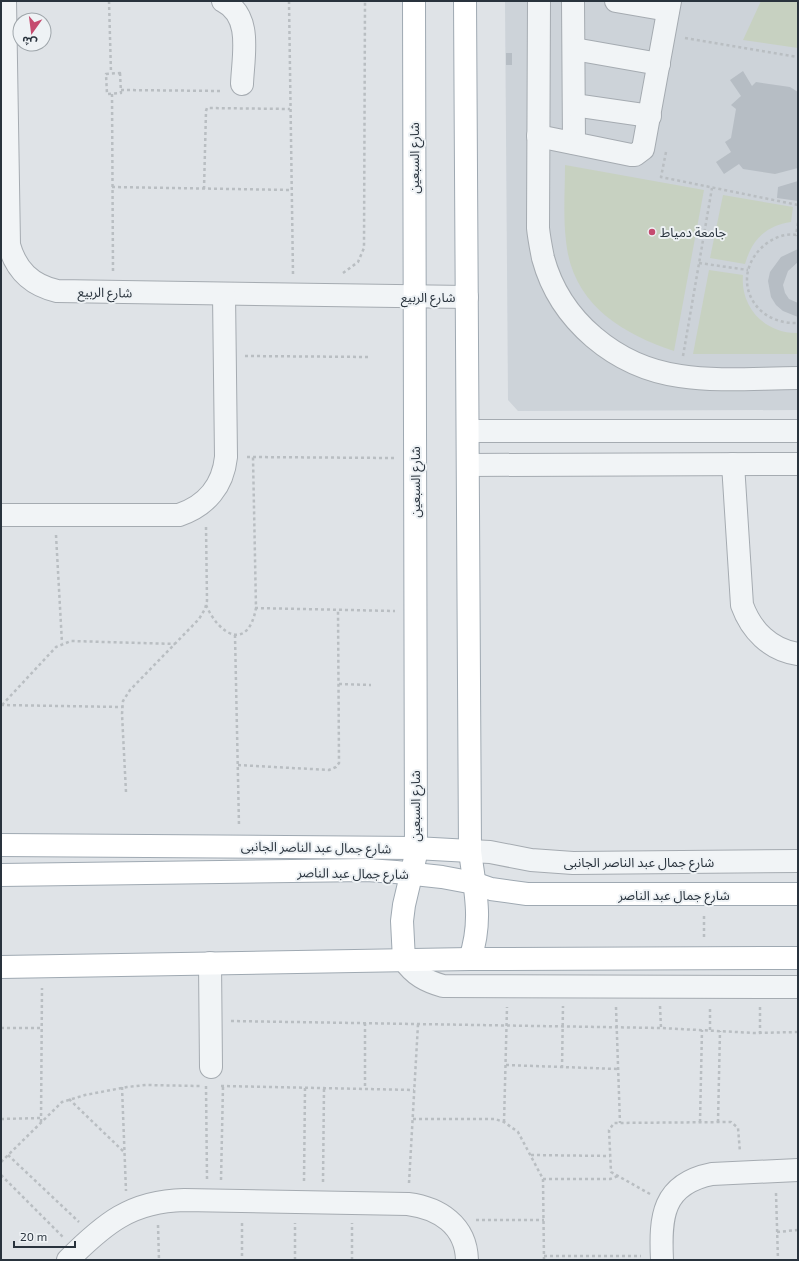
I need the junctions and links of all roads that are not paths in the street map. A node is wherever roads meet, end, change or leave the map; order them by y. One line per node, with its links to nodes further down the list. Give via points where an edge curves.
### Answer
1 (5, 1): 16 (street, شارع الربيع, via 9,245 21,271 47,289 57,291)
2 (223, 1): 11 (street, via 237,12 243,27)
3 (414, 1): 18 (main road, شارع السبعين)
4 (465, 1): 17 (main road)
5 (539, 1): 14 (street)
6 (573, 1): 9 (street)
7 (616, 1): 8 (street)
8 (669, 5): 10 (street)
9 (574, 49): 10 (street); 12 (street)
10 (659, 64): 13 (street)
11 (235, 87)
12 (574, 105): 13 (street); 15 (street)
13 (650, 116): 15 (street, via 645,144 643,149 635,154)
14 (538, 136): 15 (street); 19 (street, via 538,228 543,259 554,287 571,314 591,336 616,354 644,368 679,376)
15 (574, 143)
16 (224, 294): 18 (street, شارع الربيع); 25 (street, via 226,457 218,486 205,501 179,515)
17 (467, 297): 18 (street, شارع الربيع); 20 (main road)
18 (414, 298): 29 (main road, شارع السبعين)
19 (798, 378)
20 (468, 431): 21 (street); 24 (main road)
21 (798, 431)
22 (733, 464): 23 (street); 24 (street); 26 (street, via 742,605 746,616 759,634 780,649)
23 (798, 464)
24 (468, 465): 30 (main road)
25 (1, 515)
26 (798, 654)
27 (78, 844): 28 (main road, شارع جمال عبد الناصر الجانبى); 29 (main road, شارع جمال عبد الناصر الجانبى); 34 (main road)
28 (1, 845)
29 (415, 848): 30 (main road, شارع جمال عبد الناصر الجانبى); 32 (main road, شارع السبعين)
30 (470, 851): 31 (street, شارع جمال عبد الناصر الجانبى, via 572,863); 35 (main road)
31 (798, 861)
32 (412, 873): 34 (main road, شارع جمال عبد الناصر, via 367,870); 35 (main road, شارع جمال عبد الناصر); 39 (main road, شارع السبعين, via 402,921)
33 (1, 875): 34 (main road, شارع جمال عبد الناصر)
34 (79, 875)
35 (474, 883): 36 (main road, شارع جمال عبد الناصر, via 491,889 527,894); 38 (main road, via 478,898 478,921)
36 (798, 894)
37 (798, 958): 38 (main road)
38 (470, 959): 39 (main road)
39 (404, 960): 40 (main road); 42 (street, via 420,977 443,986)
40 (210, 963): 41 (main road); 43 (street)
41 (1, 967)
42 (798, 987)
43 (211, 1081)
44 (798, 1170): 46 (street, via 712,1174 692,1180 676,1192 668,1204 662,1221)
45 (72, 1255): 47 (street, via 103,1226 126,1212 157,1202 223,1200 424,1206 435,1210 449,1221 460,1235)
46 (662, 1258)
47 (467, 1260)

